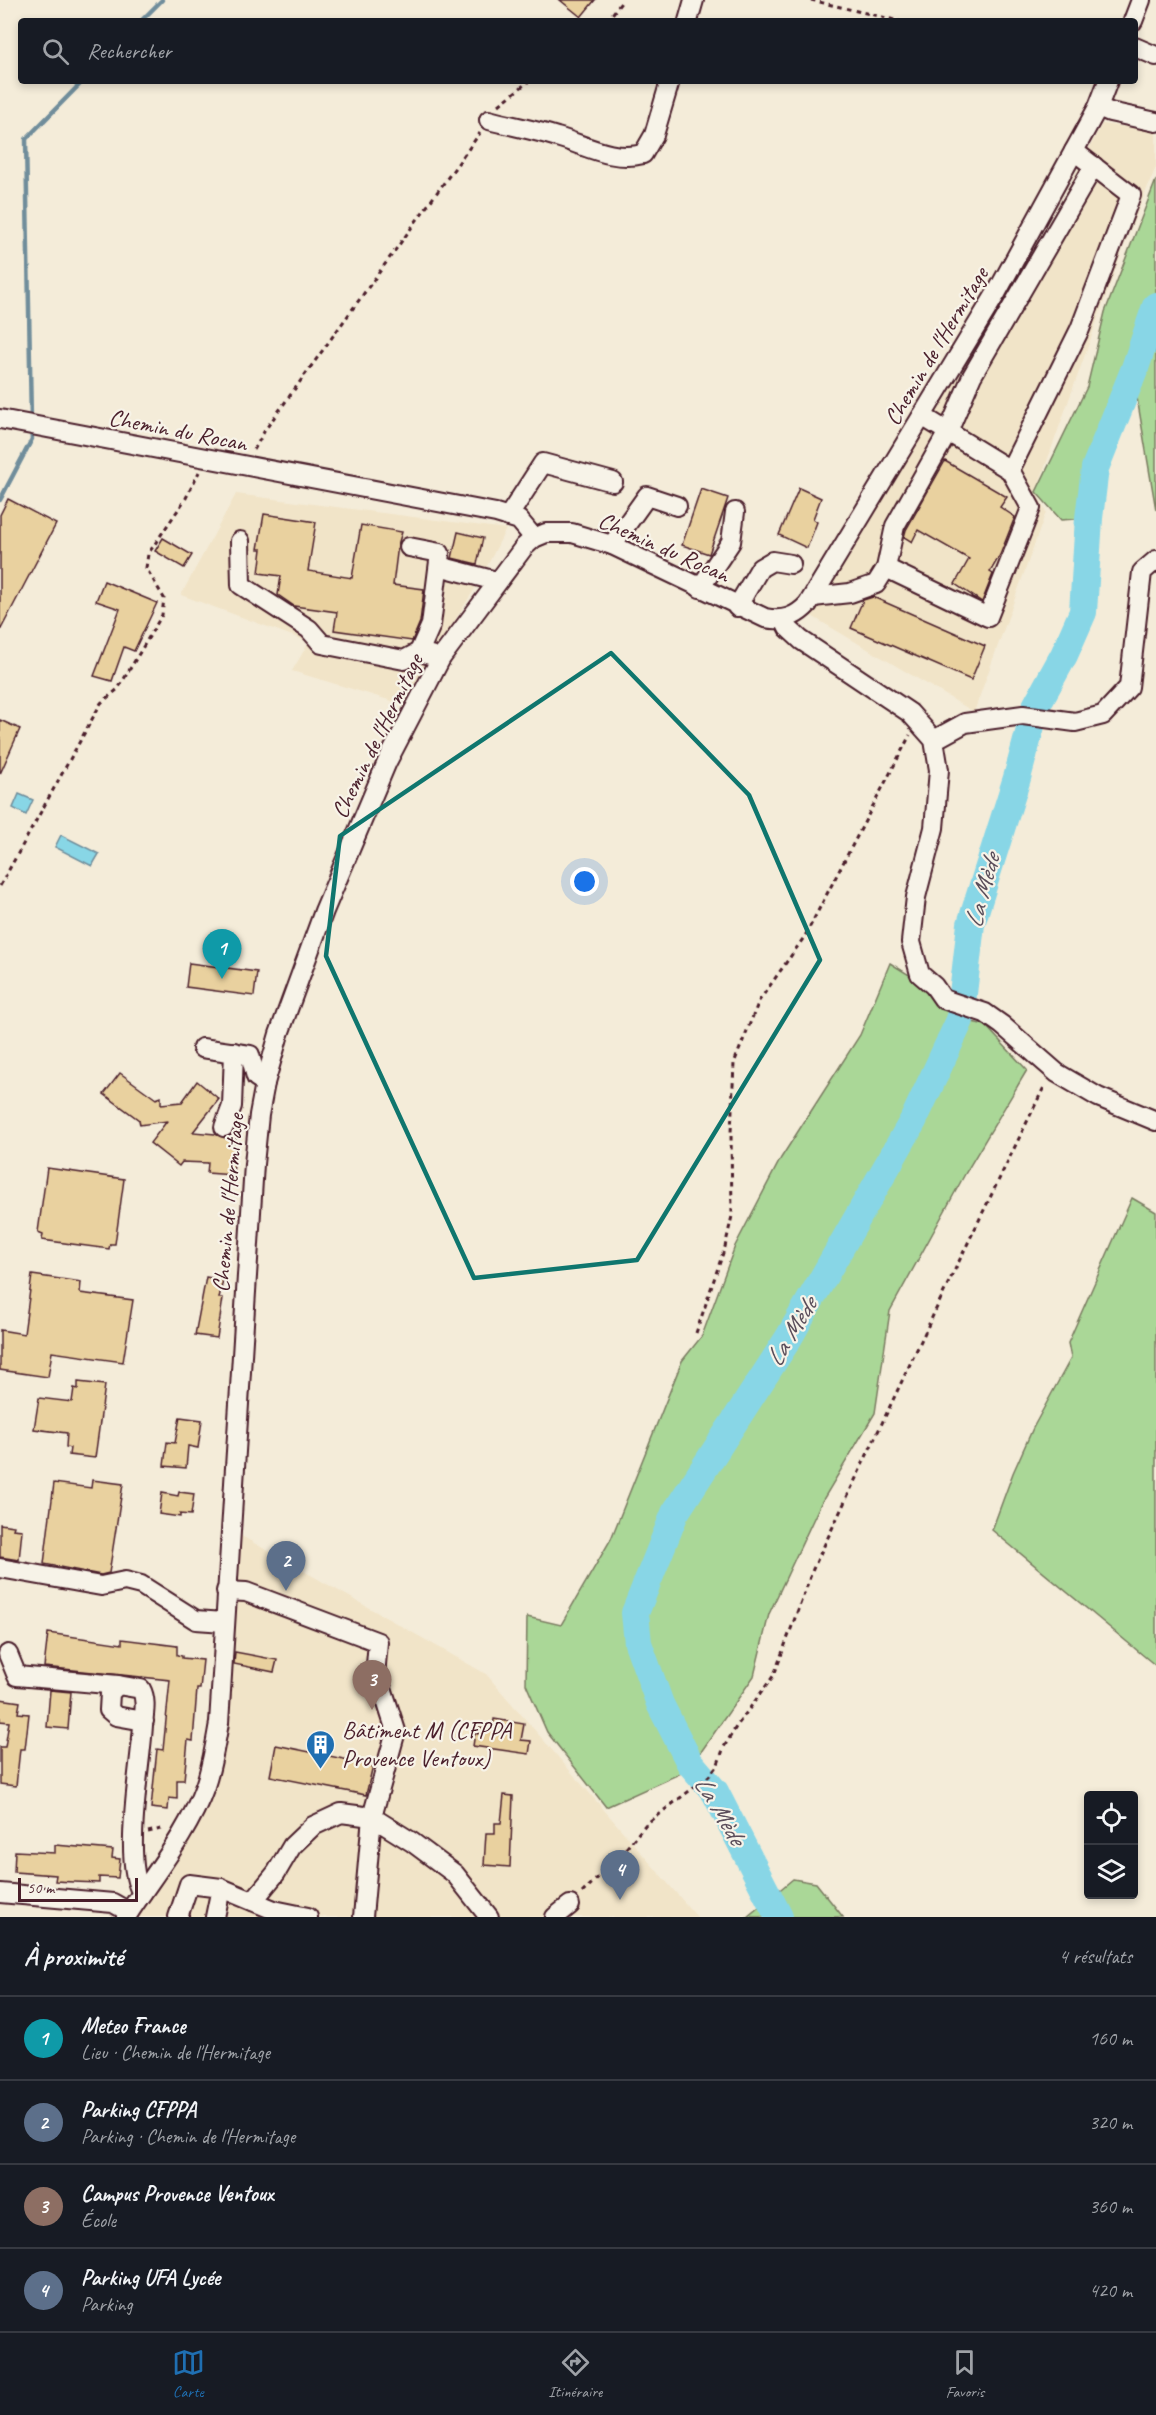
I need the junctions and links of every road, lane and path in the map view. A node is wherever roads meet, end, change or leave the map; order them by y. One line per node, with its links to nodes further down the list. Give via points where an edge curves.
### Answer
1 (623, 0): 5 (path)
2 (694, 0): 6 (street)
3 (811, 0): 7 (path)
4 (1141, 0): 8 (street)
5 (609, 18)
6 (689, 18)
7 (886, 18)
8 (1133, 18)
9 (1138, 48): 10 (street)
10 (1156, 56)
11 (525, 84): 15 (path, via 502,101)
12 (669, 84): 15 (street, via 654,135 643,154 632,157 607,154)
13 (1107, 84): 14 (street, Chemin de l'Hermitage)
14 (1098, 107): 16 (street); 17 (street, Chemin de l'Hermitage)
15 (489, 120): 23 (path, via 265,430)
16 (1156, 122)
17 (1074, 151): 18 (street); 19 (street, Chemin de l'Hermitage, via 997,292)
18 (1094, 166): 21 (street, via 972,376); 24 (street, via 1131,195 1080,329)
19 (922, 416): 21 (street); 39 (street, Chemin de l'Hermitage)
20 (0, 419): 22 (street, Chemin du Rocan)
21 (948, 432): 24 (street); 36 (street, via 895,526)
22 (206, 460): 23 (street, Chemin du Rocan); 46 (path, via 148,554 146,568 164,598 162,615 118,689 101,703)
23 (244, 467): 28 (street, Chemin du Rocan)
24 (1010, 470): 36 (street, via 1031,508 988,617)
25 (614, 482): 28 (street, via 543,463)
26 (677, 506): 31 (street, via 647,496)
27 (735, 512): 38 (street, via 730,542)
28 (508, 517): 29 (street, Chemin du Rocan, via 519,520)
29 (534, 538): 31 (street, Chemin du Rocan, via 546,533 572,533); 37 (street, Chemin de l'Hermitage)
30 (240, 541): 42 (street, via 241,585 309,629 322,644 404,660)
31 (612, 545): 38 (street, Chemin du Rocan)
32 (410, 546): 35 (street, via 440,553)
33 (1156, 560): 45 (street, via 1142,572 1130,687 1104,715 1075,723 1023,715 965,723)
34 (791, 564): 40 (street, via 772,561 760,567)
35 (439, 566): 37 (street); 42 (street, via 431,625)
36 (886, 568): 39 (street, via 876,584 850,593)
37 (496, 581): 43 (street, Chemin de l'Hermitage)
38 (700, 588): 40 (street, Chemin du Rocan)
39 (813, 597): 41 (street, Chemin de l'Hermitage, via 802,611)
40 (737, 607): 41 (street, Chemin du Rocan)
41 (783, 620): 44 (street, via 801,640)
42 (419, 652): 43 (street)
43 (441, 658): 50 (street, Chemin de l'Hermitage, via 387,762 324,911)
44 (916, 719): 45 (street); 53 (path, via 806,936 759,1001 746,1032 735,1063 732,1216)
45 (934, 740): 49 (street, via 939,770 934,828 916,897 911,942 920,974 943,999 985,1013)
46 (0, 886)
47 (202, 1048): 48 (street)
48 (234, 1052): 50 (street, via 250,1054 256,1077); 52 (street, via 232,1106)
49 (1057, 1073): 51 (street, via 1098,1097); 67 (path, via 1045,1086 818,1558 774,1675 736,1727 709,1776 646,1824)
50 (265, 1083): 55 (street, Chemin de l'Hermitage, via 254,1164)
51 (1156, 1121)
52 (224, 1127)
53 (696, 1333)
54 (0, 1568): 56 (street, via 101,1586 125,1581 141,1585 196,1620)
55 (226, 1591): 56 (street, Chemin de l'Hermitage); 60 (street, via 246,1592 378,1642 375,1676 396,1731)
56 (224, 1622): 65 (street, Chemin de l'Hermitage, via 219,1723 205,1788 175,1845)
57 (8, 1654): 58 (street, via 17,1676)
58 (118, 1685): 59 (street, via 141,1689 145,1697); 59 (street, via 110,1693 109,1710 116,1716)
59 (144, 1721): 62 (street)
60 (372, 1817): 66 (street, via 341,1813 313,1826 292,1846); 73 (street); 74 (street, via 454,1874)
61 (169, 1826): 62 (path, via 150,1832)
62 (134, 1830): 65 (street, via 134,1857)
63 (221, 1888): 66 (street); 70 (street, via 189,1884); 71 (street)
64 (0, 1893): 68 (street)
65 (142, 1893): 69 (street, Chemin de l'Hermitage)
66 (253, 1901): 72 (street)
67 (570, 1905): 75 (street)
68 (91, 1909): 69 (street, via 113,1903)
69 (128, 1915)
70 (178, 1917)
71 (215, 1917)
72 (308, 1917)
73 (363, 1917)
74 (489, 1917)
75 (555, 1917)

